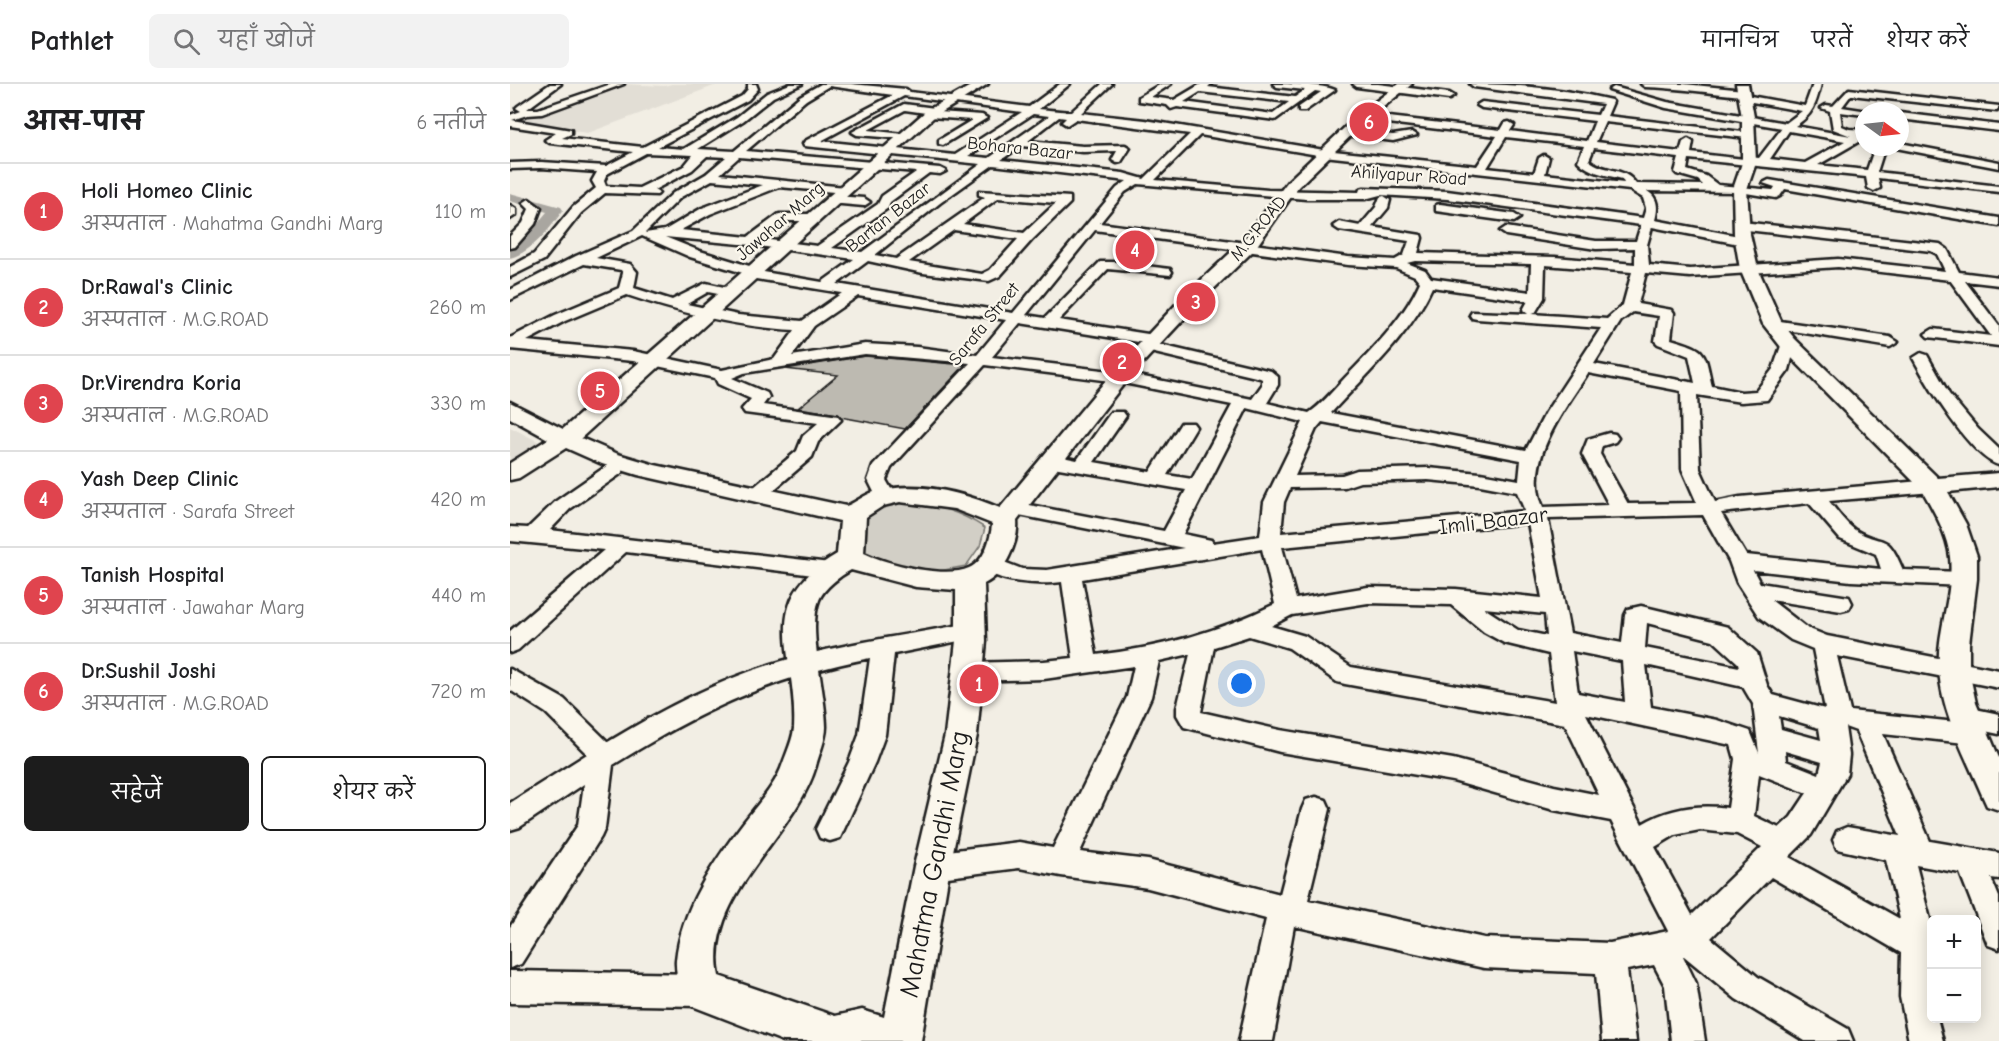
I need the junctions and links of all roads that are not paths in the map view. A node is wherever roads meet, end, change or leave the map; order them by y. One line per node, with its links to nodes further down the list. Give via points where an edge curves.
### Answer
1 (557, 84): 63 (street, via 528,106)
2 (620, 84): 74 (street)
3 (746, 84): 114 (street, via 747,93 739,99)
4 (752, 84): 114 (street, via 753,89 745,98)
5 (798, 84): 116 (street, via 770,95 740,119)
6 (829, 84): 33 (street); 118 (street, via 803,98)
7 (976, 84): 8 (street)
8 (982, 84): 43 (main road, Jawahar Marg)
9 (1066, 84): 61 (street)
10 (1108, 84): 71 (street)
11 (1167, 84): 31 (street)
12 (1258, 84): 28 (street, Sarafa Street)
13 (1357, 84): 34 (street)
14 (1474, 84): 15 (street)
15 (1480, 84): 25 (street)
16 (1646, 84): 17 (street)
17 (1651, 84): 18 (street); 44 (street, via 1649,96)
18 (1676, 84): 32 (street)
19 (1817, 84): 65 (street)
20 (1203, 85): 28 (street, via 1226,92); 40 (street)
21 (1282, 85): 29 (street); 41 (street)
22 (1591, 86): 42 (street)
23 (929, 87): 36 (street)
24 (1330, 87): 29 (street); 37 (street); 78 (street)
25 (1496, 87): 26 (street); 75 (street)
26 (1542, 87): 42 (street)
27 (1615, 87): 44 (street); 49 (street)
28 (1241, 89): 41 (street); 59 (street, Sarafa Street)
29 (1311, 89): 46 (street)
30 (1429, 90): 34 (street); 48 (street); 50 (street, via 1449,96)
31 (1154, 91): 40 (street); 54 (street, via 1142,99)
32 (1710, 91): 35 (street); 68 (street, via 1708,97 1721,100)
33 (906, 92): 36 (street); 108 (street)
34 (1391, 92): 72 (main road, M.G.ROAD)
35 (1743, 92): 65 (street); 122 (main road)
36 (917, 94): 43 (street)
37 (1340, 94)
38 (1914, 95): 45 (street, via 1850,92); 47 (street); 58 (street); 66 (street)
39 (1990, 95): 66 (street)
40 (1188, 96): 54 (street); 59 (street)
41 (1270, 97): 46 (street); 52 (street)
42 (1587, 97): 49 (street)
43 (957, 99): 61 (street); 67 (main road, Jawahar Marg)
44 (1641, 99): 53 (street); 81 (street)
45 (1843, 99): 57 (street); 58 (street)
46 (1298, 100): 55 (street)
47 (1967, 100)
48 (1416, 101)
49 (1608, 102): 76 (street)
50 (1442, 104)
51 (1137, 105): 54 (street)
52 (1260, 105): 55 (street); 59 (street); 70 (street)
53 (1666, 105): 56 (street); 100 (street)
54 (1170, 107): 59 (street); 83 (street)
55 (1286, 108): 70 (street, via 1275,117)
56 (1688, 109): 64 (street); 89 (street)
57 (1835, 109): 62 (street); 65 (street); 79 (street)
58 (1927, 109): 66 (street); 80 (street)
59 (1225, 110): 70 (street); 90 (street, Sarafa Street)
60 (1521, 110): 75 (street); 76 (street, via 1556,118); 96 (street)
61 (1030, 111): 69 (street); 98 (street)
62 (1855, 111)
63 (510, 112)
64 (1711, 112): 68 (street); 92 (street)
65 (1809, 112): 86 (street)
66 (1998, 112)
67 (932, 113): 102 (main road, Jawahar Marg); 102 (street, via 904,107 857,132); 110 (street, via 981,118 939,142)
68 (1724, 113): 122 (street)
69 (1057, 114): 71 (street); 106 (street, Bartan Bazar)
70 (1249, 114)
71 (1074, 116): 83 (street); 85 (street)
72 (1363, 117): 84 (street); 93 (main road, M.G.ROAD)
73 (1909, 117): 80 (street)
74 (510, 118)
75 (1476, 118): 84 (street); 96 (street)
76 (1598, 119): 81 (street); 109 (street)
77 (1827, 119): 79 (street)
78 (1290, 120)
79 (1838, 120): 94 (street, via 1837,127)
80 (1931, 120): 88 (street); 91 (street)
81 (1630, 122): 100 (street); 111 (street)
82 (510, 123): 114 (street, via 567,132 550,141)
83 (1145, 123): 90 (street); 104 (street)
84 (1414, 123): 97 (street, via 1407,133)
85 (1062, 126)
86 (1788, 127): 95 (street); 122 (street); 122 (street)
87 (1909, 128): 91 (street)
88 (1999, 128)
89 (1690, 129): 92 (street); 100 (street); 112 (street)
90 (1199, 131): 119 (street); 145 (street, Sarafa Street)
91 (1935, 131): 103 (street)
92 (1710, 132): 122 (street)
93 (1349, 133): 97 (street, via 1393,138); 119 (main road, M.G.ROAD)
94 (1855, 133)
95 (1855, 133)
96 (1503, 134): 107 (street, via 1542,134); 134 (street)
97 (1412, 135): 99 (street)
98 (992, 136): 106 (street); 110 (street)
99 (1426, 137)
100 (1653, 138): 111 (street); 112 (street); 148 (street, via 1649,170)
101 (1855, 138): 131 (street)
102 (907, 139): 115 (main road, Jawahar Marg)
103 (1999, 139)
104 (1129, 140): 106 (street, via 1083,149); 126 (street)
105 (1909, 140): 113 (street)
106 (1023, 141): 127 (street, Bartan Bazar)
107 (1558, 141): 109 (street, via 1566,132); 109 (street, via 1552,151)
108 (809, 143): 115 (street, Bohara Bazar); 120 (street)
109 (1588, 145): 111 (street); 137 (street, via 1584,164)
110 (976, 147): 123 (street)
111 (1621, 148): 137 (street)
112 (1690, 148): 122 (street); 151 (street, via 1682,172 1702,178)
113 (1942, 148): 128 (street); 129 (street)
114 (642, 149): 116 (street); 132 (street)
115 (890, 151): 123 (street, Bohara Bazar); 136 (main road, Jawahar Marg)
116 (686, 152): 117 (street)
117 (706, 152): 118 (street); 154 (street, via 688,168)
118 (737, 153): 120 (street); 140 (street)
119 (1324, 153): 134 (street); 150 (main road, M.G.ROAD)
120 (783, 156): 125 (street)
121 (1877, 156): 139 (street)
122 (1747, 157): 131 (street); 151 (street); 164 (street, via 1787,183); 181 (main road)
123 (962, 158): 127 (street, Bohara Bazar); 135 (street)
124 (1544, 158): 141 (street)
125 (817, 159): 136 (street); 143 (street)
126 (1118, 160)
127 (993, 161): 145 (street, Bohara Bazar, via 1123,176); 146 (street, Bartan Bazar)
128 (1897, 161): 139 (street); 152 (street)
129 (1999, 165)
130 (510, 166): 132 (street)
131 (1806, 167): 139 (street)
132 (603, 169): 153 (street, via 598,180)
133 (926, 170): 135 (street); 136 (street); 144 (street)
134 (1480, 170): 141 (street)
135 (940, 171): 146 (street, via 936,176 939,179)
136 (869, 173): 158 (main road, Jawahar Marg)
137 (1615, 173): 148 (street, via 1628,178)
138 (811, 174): 147 (street, via 828,178)
139 (1871, 174): 164 (street)
140 (710, 176): 143 (street); 157 (street)
141 (1538, 177): 148 (street)
142 (1369, 178): 156 (street)
143 (783, 182): 147 (street); 178 (street, via 706,211)
144 (910, 182): 161 (street, via 891,181); 163 (street)
145 (1141, 182): 150 (street, Bohara Bazar); 173 (street, Sarafa Street, via 1121,190)
146 (958, 186): 155 (street); 194 (street, Bartan Bazar)
147 (812, 188): 158 (street)
148 (1636, 188): 151 (street); 171 (street, via 1652,203)
149 (1938, 188): 159 (street)
150 (1290, 189): 156 (street, Bohara Bazar, via 1325,197); 191 (main road, M.G.ROAD)
151 (1714, 189)
152 (1999, 189)
153 (600, 191): 154 (street); 193 (street, via 577,210)
154 (641, 192): 157 (street)
155 (996, 194): 172 (street); 184 (street, via 1066,200)
156 (1365, 194): 160 (street, Bohara Bazar)
157 (678, 195): 183 (street)
158 (839, 195): 161 (street); 168 (main road, Jawahar Marg)
159 (1999, 195)
160 (1381, 196): 165 (street, Ahilyapur Road, via 1465,197); 169 (street); 185 (street, via 1382,208)
161 (864, 202): 163 (street)
162 (529, 203): 187 (street, via 534,208 532,219)
163 (883, 203): 180 (street)
164 (1876, 203): 170 (street)
165 (1522, 206): 169 (street); 171 (street, Ahilyapur Road)
166 (510, 209): 167 (street)
167 (510, 215)
168 (813, 218): 186 (street, via 783,217); 190 (main road, Jawahar Marg)
169 (1514, 218): 188 (street)
170 (1999, 222)
171 (1648, 223): 181 (street, Ahilyapur Road); 189 (street)
172 (954, 226): 184 (street); 199 (street)
173 (1092, 226): 176 (street); 220 (street, Sarafa Street)
174 (1340, 226): 185 (street)
175 (1870, 228): 177 (street, via 1791,220 1787,221)
176 (1140, 231): 191 (street); 201 (street, via 1127,248 1130,255)
177 (1790, 231): 181 (street, Ahilyapur Road); 182 (street, Ahilyapur Road)
178 (668, 232): 183 (street); 186 (street)
179 (829, 232): 180 (street)
180 (843, 234): 192 (street)
181 (1743, 234): 203 (main road)
182 (1818, 234): 200 (street); 207 (street, Ahilyapur Road, via 1935,247 1942,252)
183 (643, 235): 195 (street); 204 (street)
184 (1027, 237): 199 (street, via 994,273 984,278)
185 (1361, 237): 196 (street); 197 (street, via 1416,238)
186 (751, 240): 190 (street)
187 (510, 244)
188 (1502, 245): 189 (street); 197 (street); 198 (street)
189 (1641, 245): 202 (street)
190 (782, 246): 192 (street); 204 (main road, Jawahar Marg)
191 (1248, 246): 196 (street); 230 (main road, M.G.ROAD)
192 (820, 250): 194 (street)
193 (539, 257): 195 (street); 206 (street)
194 (867, 257): 199 (street); 210 (street, Bartan Bazar)
195 (583, 259): 211 (street, via 625,267 630,272); 214 (street)
196 (1348, 261): 197 (street)
197 (1404, 261): 209 (street)
198 (1539, 261): 202 (street); 215 (street)
199 (899, 263)
200 (1838, 263): 203 (street); 207 (street)
201 (1121, 266): 205 (street); 222 (street, via 1103,267)
202 (1641, 270): 203 (street); 217 (street)
203 (1749, 270): 224 (main road)
204 (750, 272): 210 (street); 212 (main road, Jawahar Marg)
205 (1165, 272)
206 (510, 273)
207 (1954, 277): 208 (street); 227 (street)
208 (1999, 281)
209 (1427, 282): 215 (street); 244 (street, via 1402,323)
210 (824, 288): 213 (street)
211 (626, 290): 216 (street); 232 (street)
212 (728, 292): 216 (street, via 706,287); 218 (main road, Jawahar Marg)
213 (854, 292): 220 (street); 225 (street)
214 (510, 296)
215 (1538, 298): 221 (street)
216 (672, 306): 218 (street)
217 (1630, 307): 223 (street); 240 (street, via 1666,313 1663,341 1697,355)
218 (707, 312): 225 (street); 235 (main road, Jawahar Marg)
219 (1477, 315): 221 (street)
220 (1016, 317): 222 (street); 234 (street, Sarafa Street)
221 (1525, 318): 223 (street)
222 (1050, 321): 230 (street)
223 (1611, 324): 237 (street)
224 (1773, 324): 229 (street); 231 (main road)
225 (807, 327): 236 (street)
226 (1933, 334): 228 (street)
227 (1999, 336)
228 (1999, 341)
229 (1890, 342)
230 (1151, 343): 239 (main road, M.G.ROAD); 241 (street, via 1270,377 1270,385)
231 (1788, 343): 240 (street, via 1781,370 1761,396 1741,397); 260 (main road)
232 (510, 344): 235 (street)
233 (1921, 358): 250 (street, via 1942,396)
234 (982, 359): 236 (street, via 865,349); 239 (street); 263 (street, Sarafa Street, via 882,466 877,480)
235 (651, 361): 238 (street); 248 (main road, Jawahar Marg, via 602,408)
236 (782, 363): 238 (street)
237 (1583, 367): 240 (street); 249 (street)
238 (723, 375): 262 (street, via 724,381 761,397 751,409 832,420 809,440 806,453)
239 (1119, 377): 241 (street); 251 (main road, M.G.ROAD)
240 (1704, 389): 266 (street, via 1689,390 1691,469)
241 (1249, 403): 244 (street); 259 (street)
242 (510, 409): 248 (main road)
243 (1117, 416): 252 (street)
244 (1316, 418): 249 (street); 258 (street, via 1308,426)
245 (510, 420): 248 (main road)
246 (1187, 427): 256 (street)
247 (1609, 438): 267 (street, via 1594,443 1591,454)
248 (555, 441): 253 (main road); 254 (main road); 255 (main road); 262 (main road, via 624,464)
249 (1532, 457): 261 (street)
250 (1999, 459)
251 (1053, 461): 252 (street); 268 (main road, M.G.ROAD)
252 (1082, 466): 256 (street)
253 (510, 467)
254 (615, 469): 265 (main road, via 745,502 792,510); 272 (street, via 563,505)
255 (510, 472)
256 (1155, 478): 259 (street)
257 (1999, 480): 260 (main road, Imli Baazar)
258 (1285, 482): 261 (street, via 1428,474); 274 (street, via 1274,502)
259 (1197, 486): 273 (street)
260 (1932, 486): 264 (street, Imli Baazar); 282 (main road, via 1962,547)
261 (1527, 488): 270 (street)
262 (755, 496): 265 (main road)
263 (885, 496): 268 (main road, via 938,498); 269 (main road, via 865,503)
264 (1814, 497): 266 (street, Imli Baazar); 281 (street, via 1846,534 1885,551)
265 (810, 508): 269 (main road)
266 (1709, 509): 267 (street, Imli Baazar); 277 (street)
267 (1623, 512): 270 (street, Imli Baazar, via 1550,512)
268 (1009, 514): 273 (street); 279 (main road, via 1005,532)
269 (853, 515): 278 (main road)
270 (1538, 516): 274 (street, Imli Baazar); 286 (street)
271 (510, 534): 272 (street)
272 (533, 535): 275 (street)
273 (1170, 539): 276 (street)
274 (1270, 541): 276 (street, Imli Baazar); 287 (street)
275 (623, 544): 278 (street); 291 (street)
276 (1219, 548): 280 (street, Imli Baazar)
277 (1740, 561): 281 (street, via 1804,571); 283 (street)
278 (840, 564): 279 (main road, via 927,579); 297 (main road, via 806,595 800,618)
279 (981, 571): 280 (street, Imli Baazar, via 1047,577); 289 (main road, Mahatma Gandhi Marg)
280 (1071, 574): 298 (street)
281 (1895, 577): 282 (street)
282 (1963, 579): 299 (main road, via 1956,616)
283 (1753, 590): 285 (street); 293 (street, via 1767,611 1799,634)
284 (1456, 597): 286 (street); 287 (street, via 1368,595); 292 (street, via 1491,626 1512,637)
285 (1841, 603)
286 (1555, 607): 292 (street)
287 (1287, 608): 288 (street)
288 (1249, 627): 290 (street); 305 (street, via 1297,642 1345,675)
289 (971, 630): 294 (street); 300 (main road, Mahatma Gandhi Marg)
290 (1204, 642): 295 (street); 317 (street, via 1189,708 1193,720 1280,741 1453,770 1554,798)
291 (510, 644)
292 (1560, 644): 296 (street); 305 (street)
293 (1823, 644): 299 (street); 307 (street)
294 (883, 649): 297 (street); 320 (street, via 872,735)
295 (1149, 654): 298 (street); 326 (street, via 1139,697)
296 (1632, 654): 303 (street); 303 (street, via 1636,615 1641,614 1720,633 1749,659); 306 (street)
297 (806, 664): 311 (street, via 690,706); 336 (main road, via 810,729 798,770 734,864 704,920 696,962)
298 (1086, 665): 300 (street)
299 (1954, 669): 302 (street); 308 (main road, via 1957,695)
300 (967, 672): 327 (main road, Mahatma Gandhi Marg, via 961,735)
301 (510, 678): 311 (street, via 555,706 602,753)
302 (1999, 678)
303 (1753, 680): 304 (street)
304 (1765, 702): 307 (street); 309 (street)
305 (1570, 708): 306 (street); 317 (street)
306 (1639, 715): 312 (street, via 1741,738)
307 (1845, 720): 308 (street); 310 (street); 323 (street)
308 (1980, 725): 315 (main road)
309 (1771, 736): 310 (street); 313 (street)
310 (1836, 755): 314 (street, via 1833,774)
311 (601, 759): 318 (street); 333 (street, via 591,828)
312 (1748, 759): 313 (street); 319 (street)
313 (1774, 768): 314 (street)
314 (1824, 788): 324 (street, via 1801,826)
315 (1999, 795)
316 (1316, 809): 329 (street)
317 (1620, 811): 322 (street)
318 (510, 818)
319 (1739, 823): 322 (street, via 1704,818 1678,820 1648,834); 324 (street)
320 (830, 829)
321 (1847, 840): 323 (street)
322 (1639, 844): 331 (street)
323 (1910, 850): 325 (street); 332 (street)
324 (1776, 852): 331 (street); 332 (street, via 1839,902)
325 (1970, 861): 328 (street); 330 (street)
326 (1061, 863): 327 (street, via 1019,855); 329 (street, via 1148,874)
327 (932, 866): 340 (main road, Mahatma Gandhi Marg)
328 (1999, 866)
329 (1287, 909): 334 (street, via 1484,953); 341 (street)
330 (1999, 934)
331 (1676, 944): 334 (street); 337 (street, via 1747,988); 343 (street, via 1668,961 1680,984)
332 (1915, 944): 345 (street, via 1916,997)
333 (510, 953)
334 (1610, 958): 342 (street)
335 (510, 987): 336 (street)
336 (701, 990): 338 (main road)
337 (1804, 1031): 344 (street)
338 (836, 1039): 339 (main road, via 862,1029)
339 (886, 1041)
340 (900, 1041)
341 (1256, 1041)
342 (1619, 1041)
343 (1688, 1041)
344 (1836, 1041)
345 (1926, 1041)

